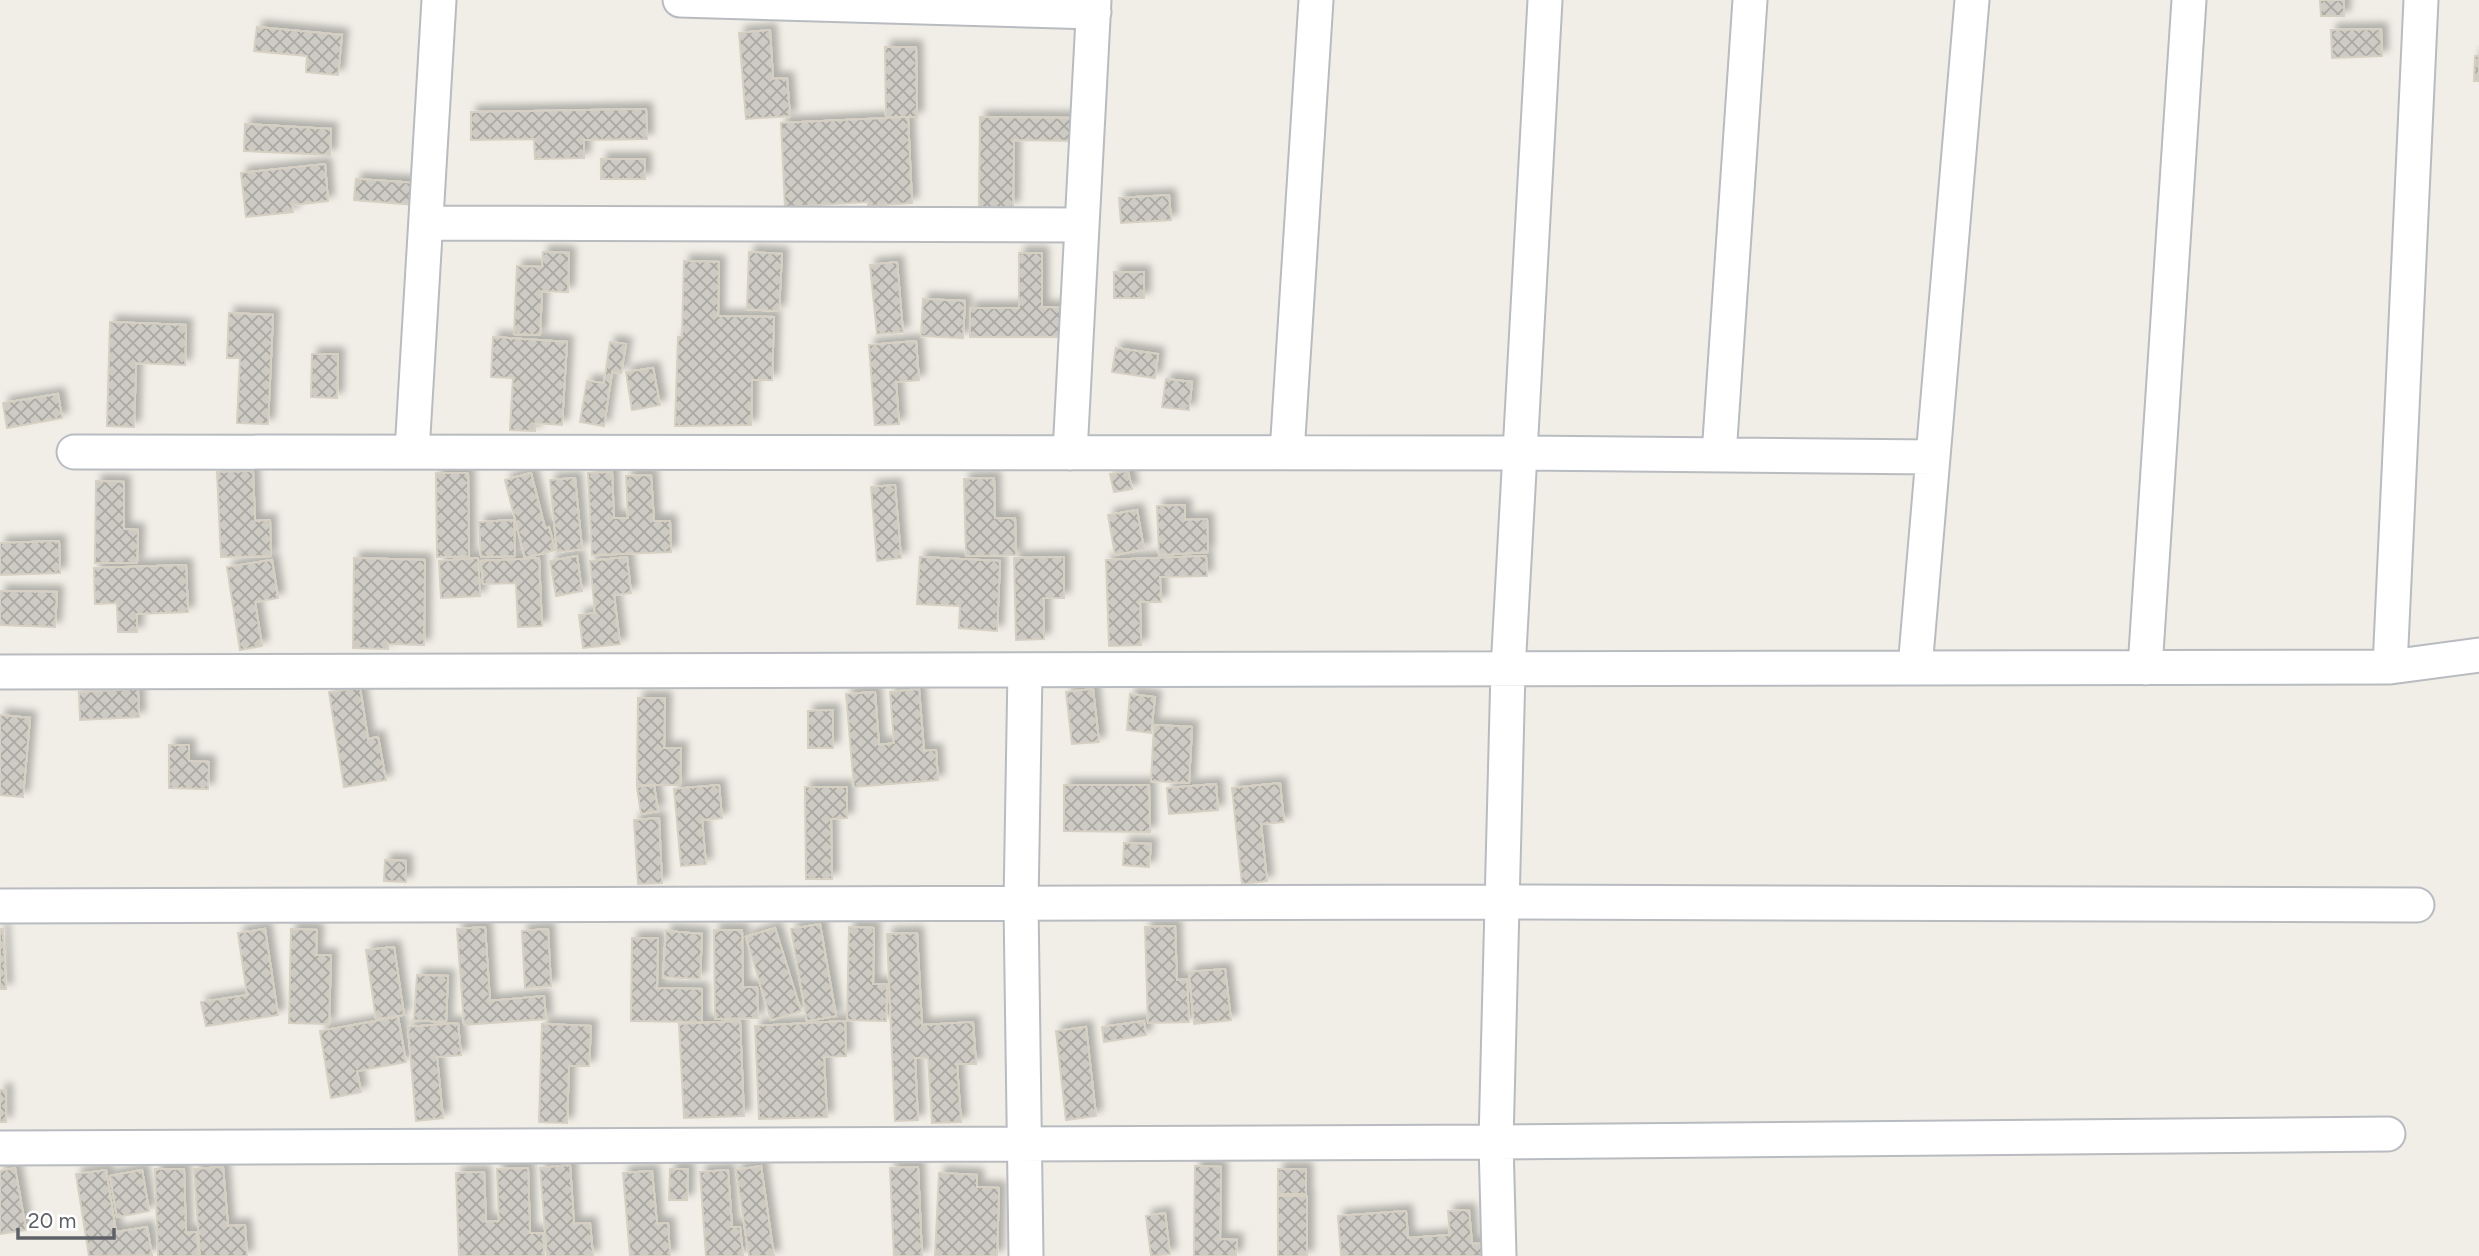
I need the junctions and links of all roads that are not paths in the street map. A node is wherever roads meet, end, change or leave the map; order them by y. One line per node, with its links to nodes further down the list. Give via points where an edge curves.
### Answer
1 (439, 0): 11 (street)
2 (680, 0): 9 (street)
3 (1316, 0): 16 (street)
4 (1545, 0): 17 (street)
5 (1749, 0): 18 (street)
6 (1972, 0): 19 (street)
7 (2189, 0): 23 (street)
8 (2421, 0): 21 (street)
9 (863, 3): 10 (street)
10 (1094, 6): 12 (street)
11 (426, 223): 12 (street); 14 (street)
12 (1082, 225): 15 (street)
13 (74, 452): 14 (street)
14 (412, 452): 15 (street)
15 (1070, 453): 16 (street)
16 (1287, 453): 17 (street)
17 (1520, 453): 18 (street); 25 (street)
18 (1719, 455): 19 (street)
19 (1933, 457): 22 (street)
20 (2479, 655): 21 (street)
21 (2390, 667): 23 (street)
22 (1915, 668): 23 (street); 25 (street)
23 (2145, 668)
24 (1025, 670): 25 (street); 26 (street); 28 (street)
25 (1508, 670): 27 (street)
26 (0, 672)
27 (1503, 902): 28 (street); 29 (street); 32 (street)
28 (1021, 904): 30 (street); 33 (street)
29 (2417, 905)
30 (0, 906)
31 (2388, 1134): 32 (street)
32 (1496, 1142): 33 (street); 36 (street)
33 (1026, 1143): 34 (street); 35 (street)
34 (0, 1148)
35 (1026, 1256)
36 (1499, 1256)

